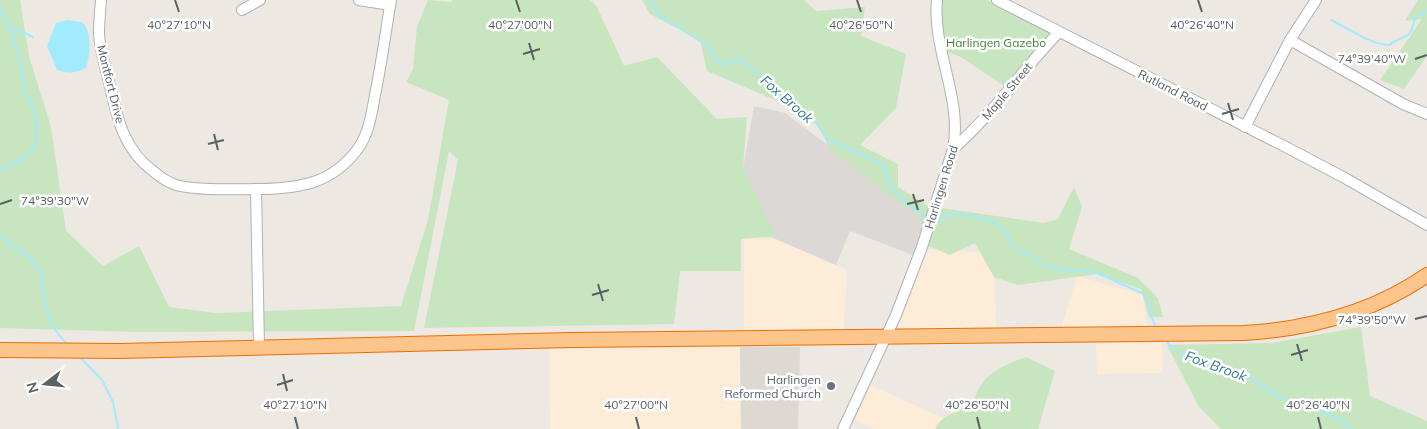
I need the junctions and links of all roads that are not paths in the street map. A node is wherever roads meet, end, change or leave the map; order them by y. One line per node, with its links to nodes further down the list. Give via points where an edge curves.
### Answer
1 (101, 0): 14 (street, Montfort Drive, via 99,34 102,53 118,118 130,148 141,163 164,180 192,188)
2 (260, 0): 8 (street)
3 (359, 0): 7 (street)
4 (937, 0): 13 (street, Harlingen Road, via 937,24 955,122)
5 (997, 0): 9 (street, Rutland Road)
6 (1316, 0): 10 (street)
7 (391, 2): 14 (street, Montfort Drive, via 369,127 358,149 340,167 310,184)
8 (242, 10)
9 (1059, 32): 12 (street, Rutland Road); 13 (street, Maple Street, via 992,111)
10 (1290, 40): 11 (street, via 1403,104); 12 (street)
11 (1427, 114)
12 (1245, 127): 15 (street, Rutland Road)
13 (954, 149): 17 (street, Harlingen Road, via 930,224)
14 (256, 189): 18 (street)
15 (1427, 225)
16 (1427, 275): 17 (highway, via 1357,312 1315,324 1263,332)
17 (886, 338): 18 (highway, via 571,340); 20 (street, Harlingen Road)
18 (259, 347): 19 (highway)
19 (0, 350)
20 (843, 429)

